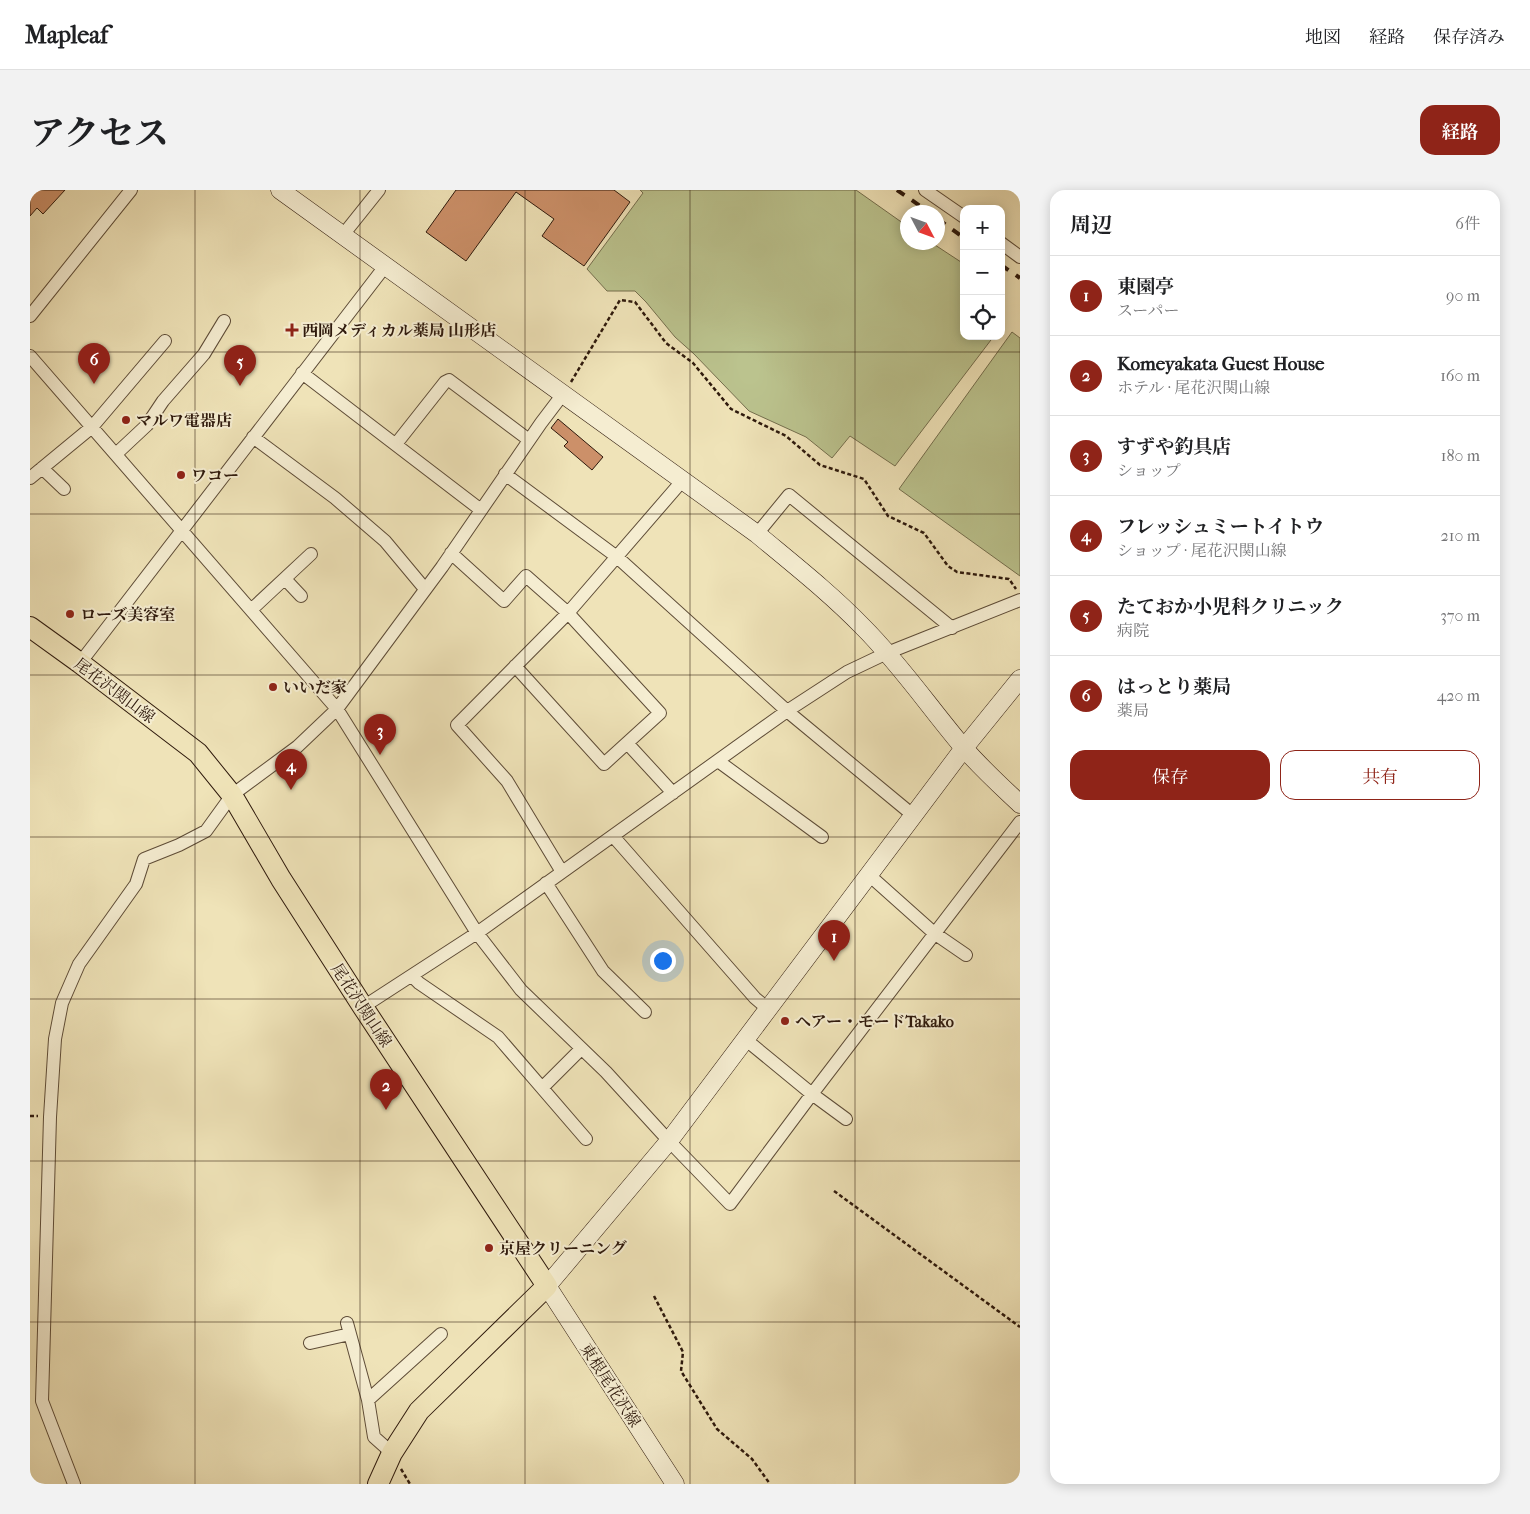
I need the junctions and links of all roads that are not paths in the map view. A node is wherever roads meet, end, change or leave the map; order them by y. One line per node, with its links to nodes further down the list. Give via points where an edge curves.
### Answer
1 (131, 190): 10 (street)
2 (280, 190): 6 (street)
3 (379, 190): 6 (street)
4 (925, 190): 5 (street)
5 (960, 214)
6 (343, 235): 9 (street)
7 (1005, 246): 8 (street)
8 (1020, 257)
9 (386, 265): 14 (street); 15 (street)
10 (30, 316)
11 (224, 321): 20 (street, via 204,354 163,401 147,425)
12 (165, 340): 16 (street)
13 (30, 356): 16 (street)
14 (302, 373): 17 (street); 19 (street)
15 (563, 394): 18 (street); 24 (street)
16 (92, 427): 20 (street); 21 (street)
17 (254, 437): 27 (street); 33 (street, via 385,540)
18 (529, 440): 19 (street, via 449,380); 22 (street)
19 (396, 444): 26 (street)
20 (116, 454): 27 (street)
21 (42, 468): 23 (street); 25 (street)
22 (505, 474): 26 (street); 31 (street)
23 (30, 478)
24 (683, 480): 28 (street); 31 (street)
25 (64, 489)
26 (481, 510): 30 (street)
27 (181, 530): 36 (street); 41 (street)
28 (757, 534): 39 (street, via 789,495); 40 (street, via 825,591)
29 (311, 554): 32 (street)
30 (451, 554): 33 (street); 37 (street, via 504,601 526,576)
31 (617, 556): 37 (street); 45 (street)
32 (285, 579): 34 (street); 36 (street)
33 (425, 589): 44 (street)
34 (301, 596)
35 (1020, 600): 39 (street)
36 (250, 610): 44 (street)
37 (568, 613): 42 (street); 46 (street, via 660,713)
38 (30, 628): 41 (main road, 尾花沢関山線)
39 (952, 628): 40 (street)
40 (887, 653): 45 (street, via 847,672); 47 (street)
41 (80, 663): 50 (main road, 尾花沢関山線, via 198,753)
42 (515, 666): 46 (street, via 604,764); 56 (street, via 457,724 507,781)
43 (1017, 687): 47 (street)
44 (337, 709): 50 (street, via 297,747); 59 (street)
45 (788, 711): 48 (street); 52 (street)
46 (627, 743): 49 (street)
47 (964, 748): 51 (street); 52 (street)
48 (718, 761): 49 (street); 55 (street)
49 (673, 793): 54 (street)
50 (232, 795): 63 (main road, 尾花沢関山線); 78 (street, via 206,831 144,859 136,884 79,964 62,1003 55,1038 50,1117 42,1401)
51 (1020, 804)
52 (914, 816): 57 (street)
53 (1020, 822): 60 (street)
54 (613, 836): 56 (street); 64 (street, via 754,998)
55 (822, 837)
56 (562, 872): 58 (street)
57 (870, 875): 60 (street); 64 (street)
58 (546, 884): 59 (street); 65 (street, via 604,971)
59 (477, 933): 62 (street); 67 (street, via 521,990)
60 (934, 933): 61 (street); 69 (street)
61 (966, 955)
62 (412, 976): 63 (street); 68 (street, via 498,1038)
63 (363, 1007): 73 (main road, 尾花沢関山線)
64 (768, 1009): 66 (street)
65 (645, 1012)
66 (746, 1039): 69 (street); 72 (street)
67 (581, 1049): 68 (street); 72 (street)
68 (542, 1088): 71 (street)
69 (812, 1094): 70 (street); 72 (street, via 730,1204)
70 (846, 1119)
71 (586, 1139)
72 (669, 1141): 73 (street)
73 (547, 1286): 77 (main road, via 420,1411); 80 (street, 東根尾花沢線)
74 (440, 1334): 76 (street)
75 (310, 1343): 76 (street, via 349,1328)
76 (368, 1400): 77 (street, via 374,1437)
77 (392, 1453): 79 (main road)
78 (74, 1484)
79 (378, 1484)
80 (675, 1484)

